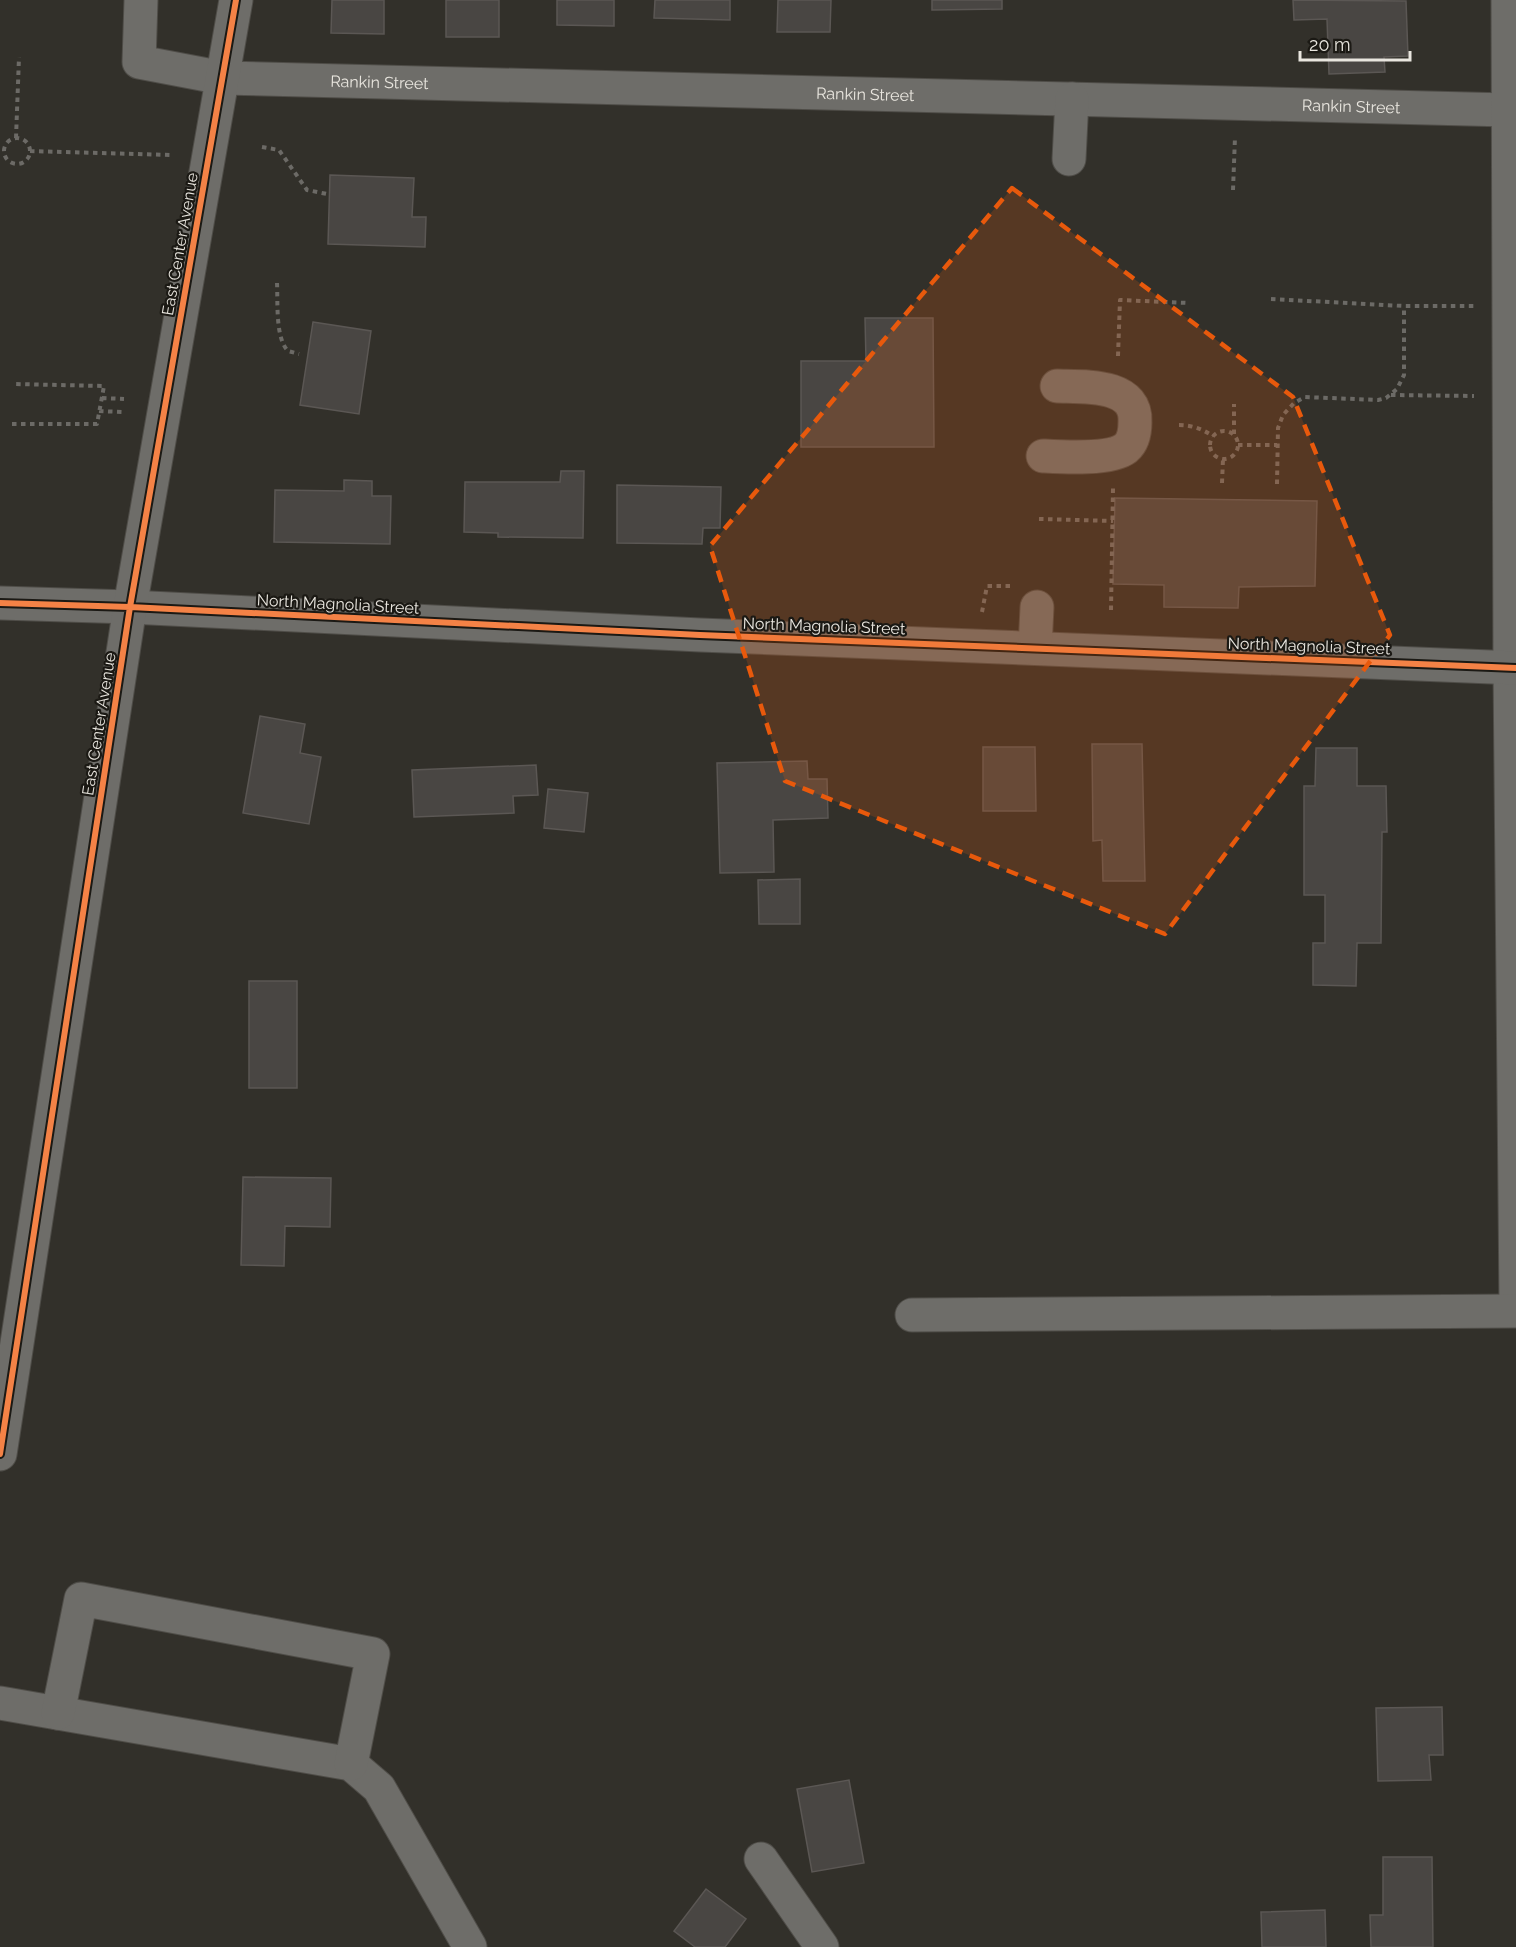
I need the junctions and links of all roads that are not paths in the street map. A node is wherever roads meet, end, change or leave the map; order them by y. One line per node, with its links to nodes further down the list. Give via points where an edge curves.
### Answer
1 (141, 0): 4 (street, Rankin Street, via 139,62)
2 (236, 0): 4 (street, East Center Avenue)
3 (1511, 1): 6 (street)
4 (223, 78): 5 (street, Rankin Street); 14 (street, East Center Avenue)
5 (1072, 99): 6 (street, Rankin Street); 7 (street)
6 (1508, 110): 8 (street)
7 (1069, 159)
8 (1512, 259): 10 (street, via 1509,305)
9 (1058, 386): 11 (street, via 1107,389 1122,394 1131,405 1135,420 1133,436 1125,448 1109,454)
10 (1513, 408): 16 (street)
11 (1044, 456)
12 (1027, 596): 15 (street)
13 (0, 603): 14 (street, North Magnolia Street)
14 (130, 607): 15 (street, North Magnolia Street); 20 (street, East Center Avenue)
15 (1035, 648): 16 (street, North Magnolia Street)
16 (1513, 668): 17 (street)
17 (1516, 1304)
18 (1516, 1311): 19 (street)
19 (912, 1315)
20 (0, 1454)
21 (0, 1703): 22 (street)
22 (58, 1713): 23 (street); 23 (street, via 81,1599 373,1654)
23 (351, 1764): 25 (street, via 379,1788)
24 (761, 1859): 26 (street)
25 (470, 1947)
26 (822, 1947)

